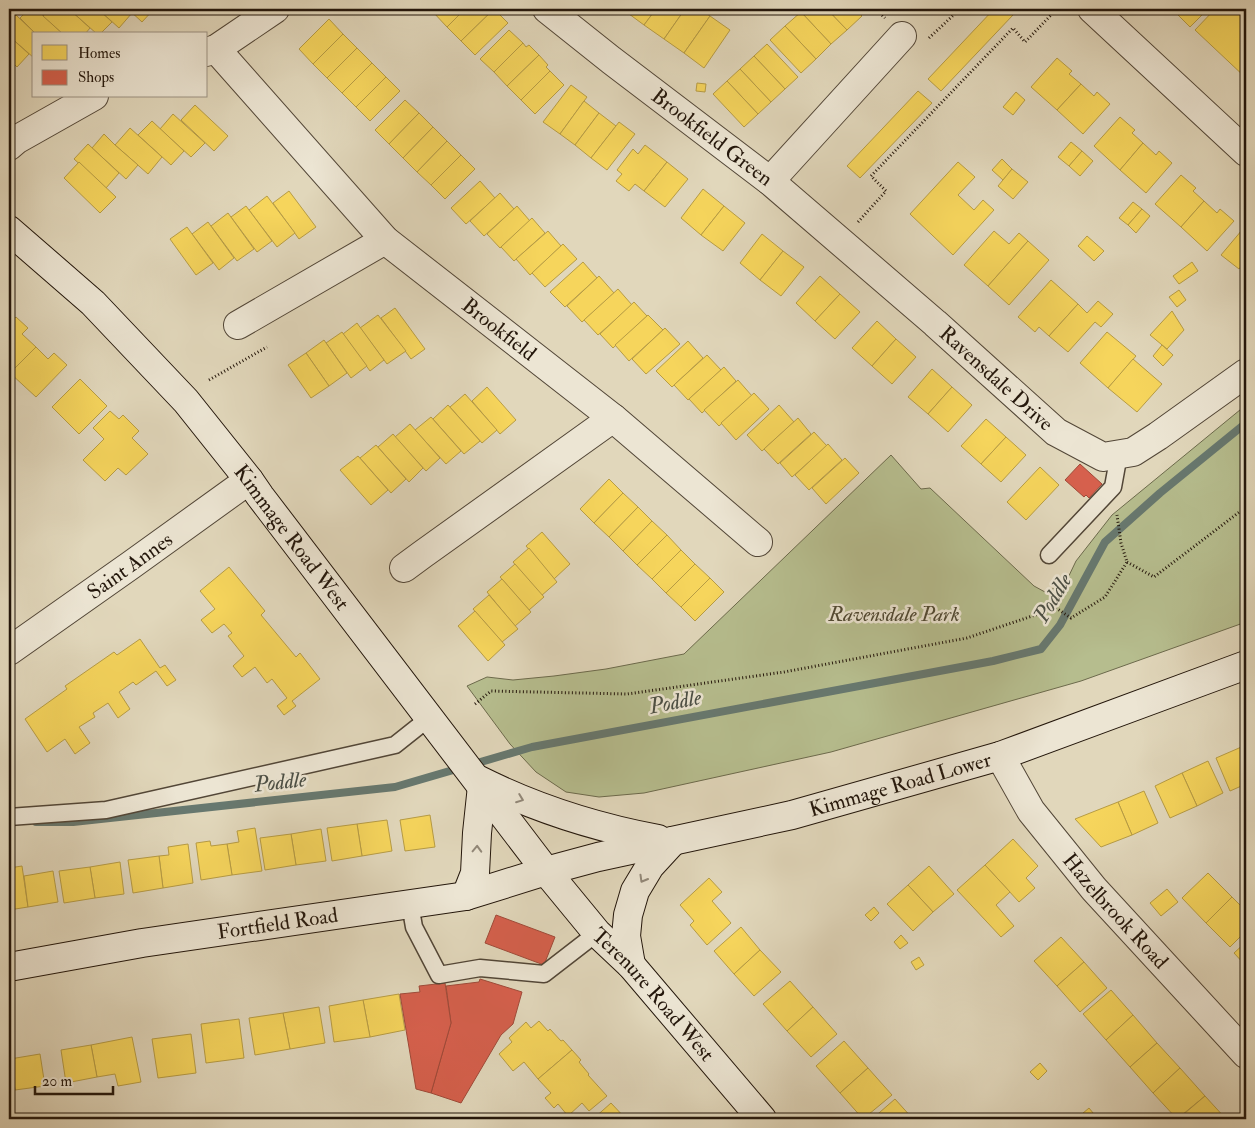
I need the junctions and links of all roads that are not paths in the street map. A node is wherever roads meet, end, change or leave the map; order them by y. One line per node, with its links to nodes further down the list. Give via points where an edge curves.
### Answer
1 (275, 9): 5 (street, Brookfield)
2 (547, 9): 9 (street, Brookfield Green)
3 (1098, 11): 8 (street)
4 (902, 36): 9 (street, Brookfield Green)
5 (211, 51): 11 (street, Brookfield)
6 (90, 98): 7 (street)
7 (9, 146)
8 (1246, 152)
9 (770, 181): 15 (street, Ravensdale Drive, via 1056,432 1103,457)
10 (9, 229): 16 (street, Kimmage Road West, via 93,303 186,401)
11 (385, 240): 12 (street); 14 (street, Brookfield)
12 (238, 325)
13 (1246, 373): 15 (street, Ravensdale Drive, via 1133,452)
14 (613, 418): 17 (street, Brookfield); 19 (street)
15 (1119, 454): 18 (lane, via 1113,486)
16 (248, 480): 20 (street, Saint Annes); 22 (street, Kimmage Road West)
17 (758, 542)
18 (1049, 554)
19 (404, 568)
20 (9, 651)
21 (1246, 665): 23 (street, Kimmage Road Lower)
22 (430, 718): 24 (street, Kimmage Road West); 25 (lane, via 395,745 106,810)
23 (1000, 756): 26 (street, Kimmage Road Lower, via 792,815); 33 (street, Hazelbrook Road, via 1031,811 1094,889)
24 (479, 782): 26 (street, one-way to 26, via 569,818); 27 (street, Kimmage Road West); 28 (street, one-way to 24, via 475,873)
25 (9, 818)
26 (672, 841): 27 (street, Kimmage Road Lower); 31 (street, one-way to 31, via 650,866 635,891 626,936)
27 (546, 871): 28 (street, Fortfield Road); 30 (street, Terenure Road West)
28 (466, 896): 29 (street, Fortfield Road)
29 (410, 904): 30 (lane, via 414,927 439,975 480,968 544,974); 32 (street, Fortfield Road, via 142,943)
30 (597, 933): 31 (street, Terenure Road West)
31 (630, 965): 34 (street, Terenure Road West)
32 (9, 967)
33 (1246, 1054)
34 (762, 1119)

